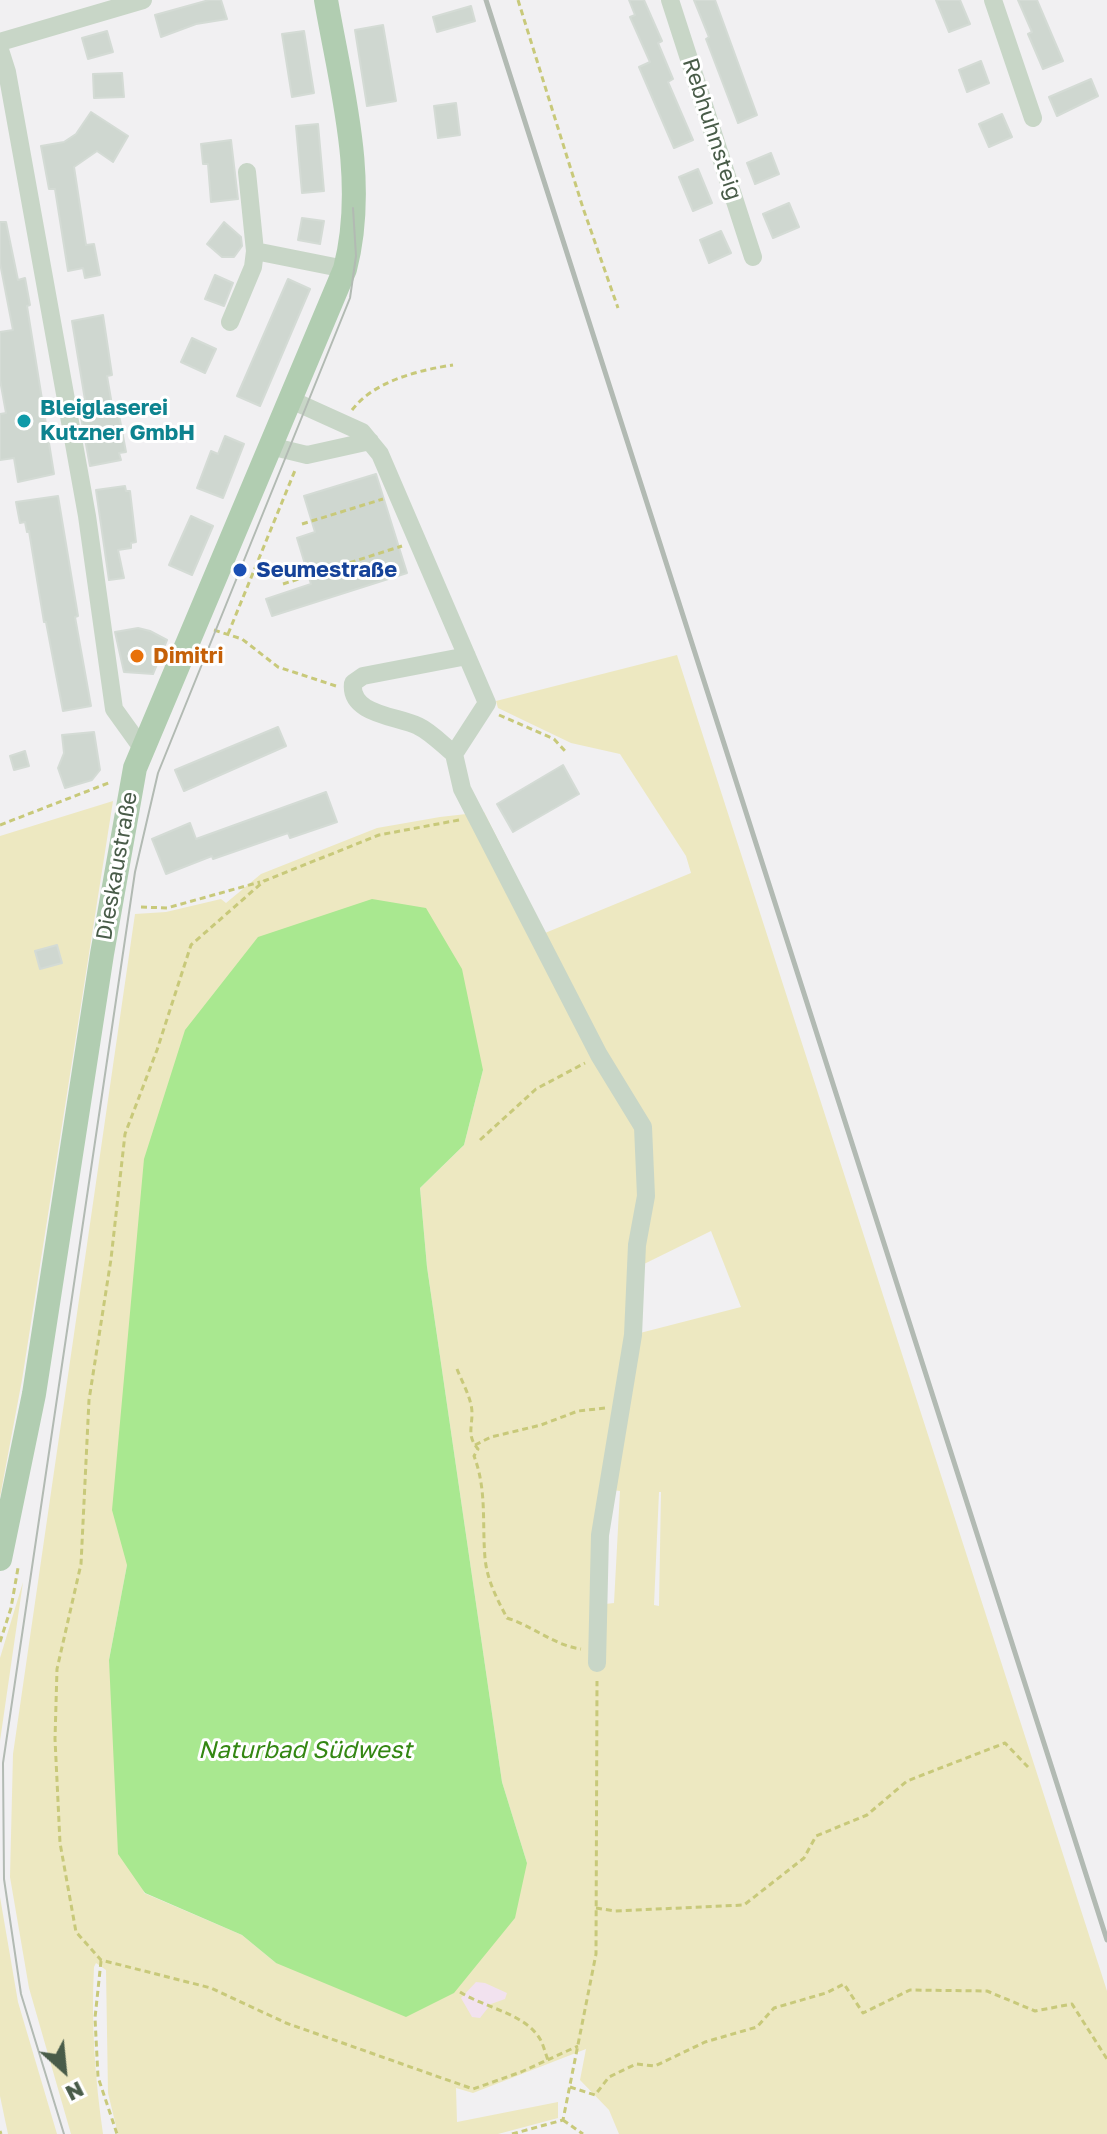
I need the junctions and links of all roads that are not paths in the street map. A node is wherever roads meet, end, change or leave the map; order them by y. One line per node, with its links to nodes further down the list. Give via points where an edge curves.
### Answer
1 (143, 0): 5 (street)
2 (326, 0): 12 (main road, Dieskaustraße, via 353,156)
3 (670, 0): 11 (street, Rebhuhnsteig)
4 (993, 0): 8 (street)
5 (0, 42)
6 (0, 50): 7 (street)
7 (4, 74): 19 (street, via 87,516 114,709)
8 (1033, 118)
9 (247, 172): 10 (street)
10 (255, 251): 12 (street); 13 (street)
11 (753, 257)
12 (345, 269): 14 (main road, Dieskaustraße)
13 (230, 322)
14 (289, 399): 15 (street, via 343,422); 16 (main road, Dieskaustraße)
15 (370, 441): 16 (street, via 307,455); 17 (street)
16 (270, 446): 19 (main road, Dieskaustraße)
17 (467, 656): 18 (street, via 487,703); 18 (street, via 363,676 352,689 360,703 417,725)
18 (454, 754): 21 (street, via 462,789 599,1055 643,1127 646,1196 637,1245 633,1335 600,1535)
19 (139, 758): 20 (main road, Dieskaustraße, via 102,954 34,1394)
20 (0, 1559)
21 (597, 1658)

